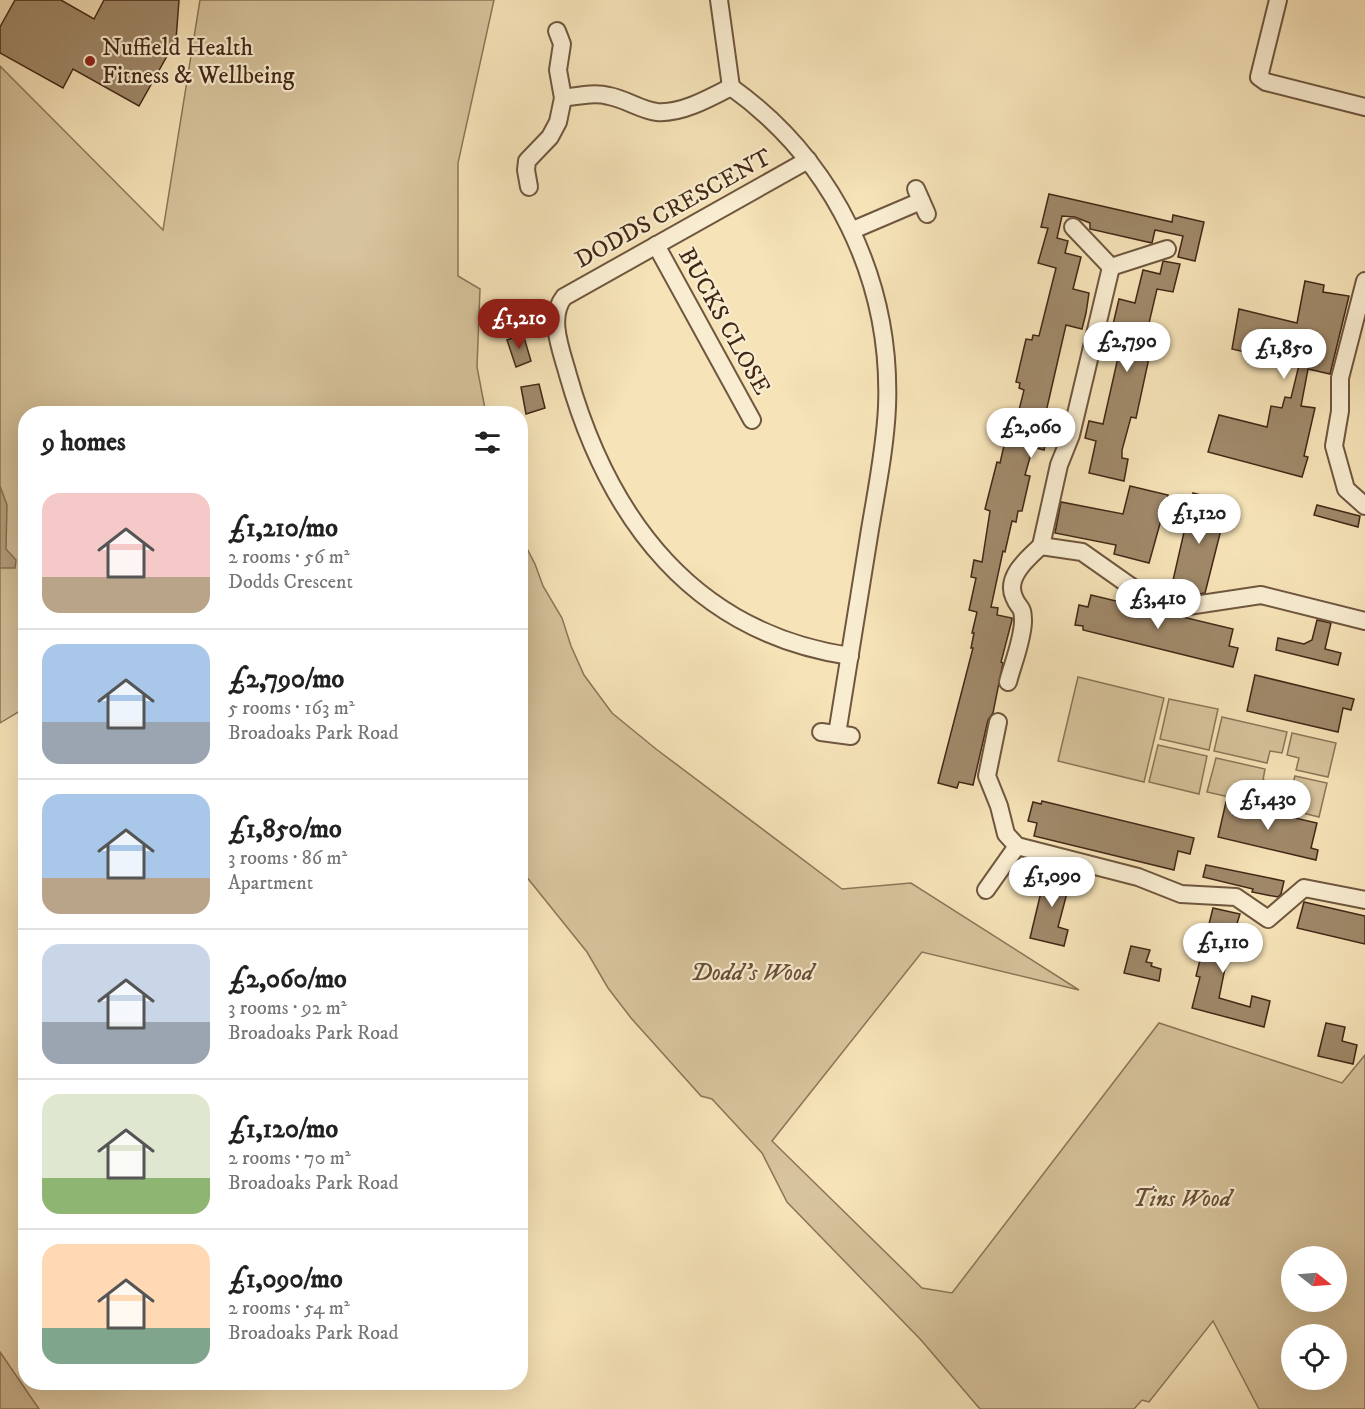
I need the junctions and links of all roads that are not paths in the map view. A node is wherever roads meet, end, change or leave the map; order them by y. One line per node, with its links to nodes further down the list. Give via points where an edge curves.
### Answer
1 (719, 0): 4 (street)
2 (1278, 0): 6 (street, via 1259,77)
3 (557, 31): 5 (street, via 562,50 559,66)
4 (731, 87): 5 (street, via 665,112 596,94); 7 (street, via 776,126)
5 (563, 98): 8 (street, via 550,137 526,161)
6 (1365, 107)
7 (807, 160): 11 (street); 12 (street, DODDS CRESCENT)
8 (530, 187)
9 (921, 201): 11 (street)
10 (1072, 226): 14 (street)
11 (853, 230): 20 (street, via 878,304 887,407)
12 (656, 245): 16 (street, BUCKS CLOSE); 20 (street, DODDS CRESCENT, via 564,297 557,310 556,326 573,391 605,473 625,510 651,545 717,606 771,636)
13 (1167, 249): 14 (street)
14 (1111, 267): 18 (street)
15 (1365, 281): 17 (street, via 1340,378 1334,446 1346,489)
16 (752, 420)
17 (1365, 506)
18 (1041, 546): 19 (street, via 1082,552 1136,590 1188,606 1261,596); 21 (street, via 1013,579 1013,596 1023,608 1023,626)
19 (1365, 621)
20 (850, 656): 23 (street)
21 (1008, 682)
22 (998, 722): 24 (street, via 987,776 1006,834)
23 (837, 734)
24 (1017, 846): 25 (street); 26 (street, via 1137,877 1180,894 1236,897 1268,919 1304,888)
25 (986, 890)
26 (1365, 900)

